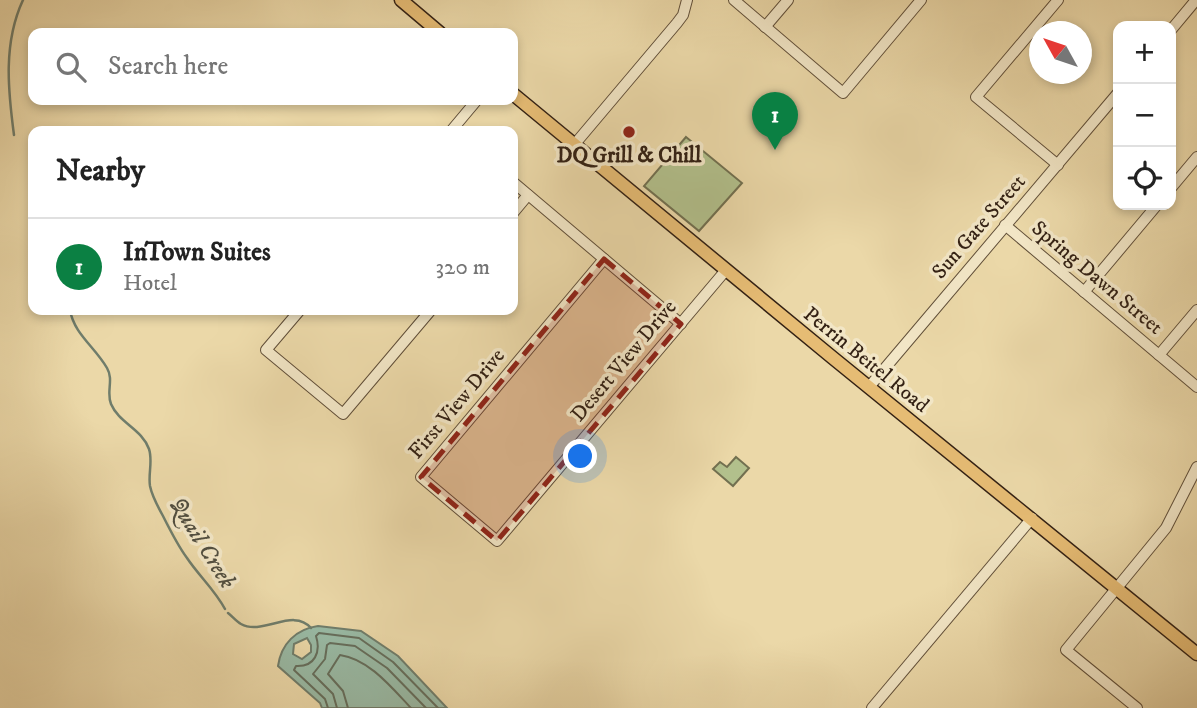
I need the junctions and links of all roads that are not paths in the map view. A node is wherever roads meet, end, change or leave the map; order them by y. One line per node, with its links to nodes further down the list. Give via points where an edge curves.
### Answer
1 (401, 0): 10 (main road)
2 (687, 0): 15 (street, via 677,23)
3 (734, 0): 9 (street)
4 (788, 0): 9 (street)
5 (921, 0): 9 (street, via 843,93)
6 (1058, 0): 17 (street, via 976,97)
7 (1196, 0): 8 (street)
8 (1176, 24)
9 (765, 27)
10 (434, 28)
11 (518, 98): 15 (main road, Perrin Beitel Road)
12 (1113, 99): 17 (street, Sun Gate Street)
13 (473, 105): 14 (street)
14 (455, 126)
15 (574, 145): 25 (main road, Perrin Beitel Road)
16 (1197, 157): 18 (street)
17 (1058, 165): 23 (street, Sun Gate Street)
18 (1176, 182)
19 (518, 187): 20 (street)
20 (528, 195): 21 (street); 24 (street)
21 (518, 207)
22 (1153, 210): 26 (street)
23 (1005, 225): 26 (street, Spring Dawn Street); 32 (street, Sun Gate Street)
24 (604, 259): 30 (street); 36 (street, First View Drive, via 421,477)
25 (726, 270): 30 (street, Desert View Drive); 32 (main road, Perrin Beitel Road)
26 (1084, 292): 31 (street, Spring Dawn Street)
27 (1197, 310): 31 (street)
28 (296, 315): 29 (street, via 266,350 343,414)
29 (427, 315)
30 (681, 324): 36 (street, Desert View Drive)
31 (1159, 355): 33 (street, Spring Dawn Street)
32 (869, 387): 35 (main road, Perrin Beitel Road)
33 (1197, 387)
34 (1197, 467): 37 (street, via 1166,528)
35 (1032, 518): 37 (main road, Perrin Beitel Road); 40 (street)
36 (497, 541)
37 (1116, 588): 38 (main road, Perrin Beitel Road); 39 (street, via 1066,650)
38 (1197, 654)
39 (1124, 704): 41 (street)
40 (873, 708)
41 (1137, 708)

